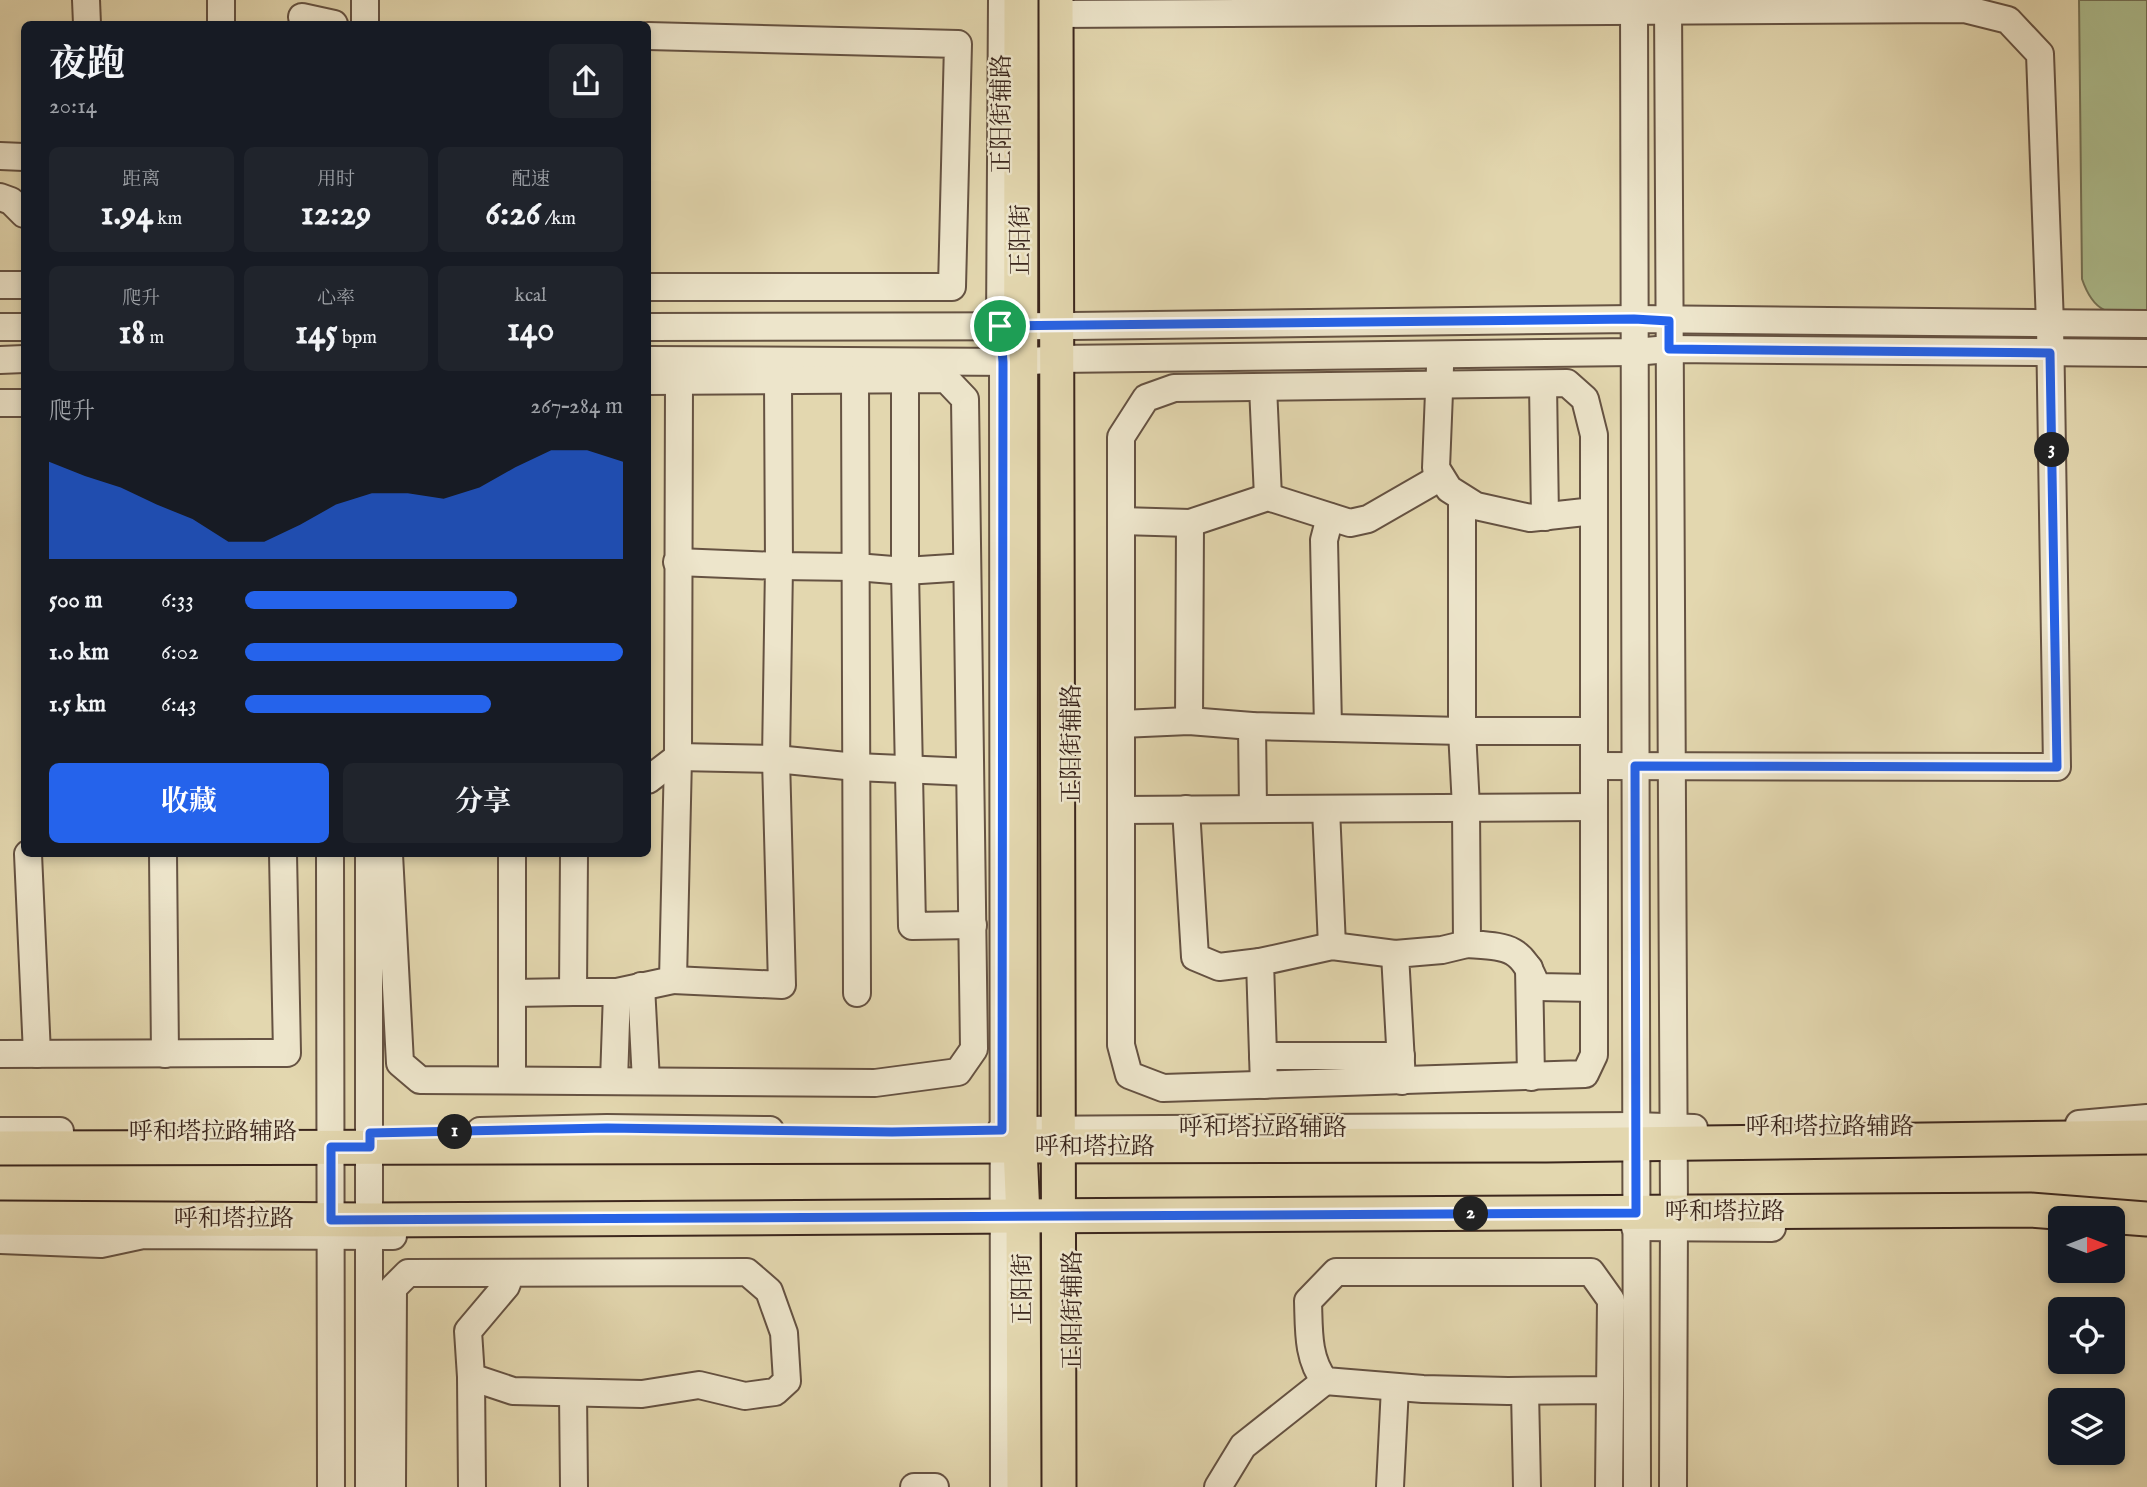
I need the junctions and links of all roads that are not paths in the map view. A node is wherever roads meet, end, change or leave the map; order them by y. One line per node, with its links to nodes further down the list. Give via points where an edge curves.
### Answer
1 (86, 0): 11 (street)
2 (221, 0): 12 (street)
3 (327, 0): 10 (street)
4 (365, 0): 13 (street)
5 (1002, 0): 26 (street, 正阳街辅路)
6 (1021, 0): 26 (main road, 正阳街)
7 (1668, 5): 8 (street); 23 (street); 24 (street, via 1964,9 2008,20 2040,54)
8 (1634, 6): 9 (street); 22 (street)
9 (1064, 7): 27 (main road)
10 (312, 18)
11 (87, 21)
12 (221, 21)
13 (365, 21)
14 (651, 36): 21 (street, via 958,44 952,287)
15 (0, 156): 16 (street)
16 (21, 157)
17 (0, 197): 18 (street)
18 (21, 211)
19 (0, 285): 20 (street)
20 (21, 285)
21 (651, 287)
22 (1634, 319): 23 (street); 27 (street); 32 (street)
23 (1669, 321): 24 (street); 31 (street)
24 (2050, 324): 25 (street); 33 (street)
25 (2147, 324)
26 (1011, 326): 27 (street); 30 (street); 40 (main road, 正阳街)
27 (1064, 326): 37 (main road)
28 (0, 327): 29 (street)
29 (21, 327)
30 (651, 327)
31 (1669, 349): 32 (street); 33 (street); 72 (street)
32 (1634, 352): 35 (street); 72 (street)
33 (2050, 353): 34 (street); 72 (street, via 2057,767)
34 (2147, 353)
35 (1440, 354): 37 (street); 47 (street)
36 (21, 359): 38 (street)
37 (1064, 359): 40 (street); 120 (main road)
38 (0, 360)
39 (651, 360): 40 (street)
40 (1012, 362): 119 (main road, 正阳街)
41 (778, 380): 42 (street); 45 (street); 60 (street)
42 (855, 380): 43 (street); 61 (street)
43 (905, 380): 62 (street, via 946,379 965,399); 63 (street)
44 (651, 381): 45 (street)
45 (680, 381): 59 (street)
46 (1543, 384): 47 (street); 54 (street, via 1567,383 1584,399 1594,435); 56 (street)
47 (1439, 385): 48 (street); 51 (street, via 1436,468)
48 (1263, 387): 52 (street); 57 (street, via 1174,388 1146,398 1121,437)
49 (0, 403): 50 (street)
50 (21, 403)
51 (1441, 477): 53 (street); 55 (street, via 1368,519 1350,523)
52 (1268, 497): 55 (street); 58 (street)
53 (1462, 498): 56 (street, via 1476,506); 69 (street)
54 (1594, 511): 56 (street); 68 (street)
55 (1330, 517): 67 (street, via 1324,540)
56 (1545, 517)
57 (1121, 521): 58 (street); 65 (street)
58 (1190, 523): 64 (street)
59 (677, 562): 60 (street); 70 (street)
60 (779, 566): 61 (street); 71 (street)
61 (856, 567): 63 (street); 74 (street)
62 (967, 567): 63 (street); 76 (street)
63 (905, 571): 75 (street)
64 (1189, 722): 65 (street); 66 (street)
65 (1121, 724): 83 (street)
66 (1252, 726): 67 (street); 81 (street)
67 (1328, 727): 69 (street)
68 (1594, 730): 69 (street); 73 (street)
69 (1462, 731): 78 (street)
70 (678, 757): 71 (street); 77 (street); 98 (street)
71 (776, 759): 74 (street); 98 (street, via 782,985)
72 (1652, 765): 73 (street); 116 (street); 117 (street)
73 (1594, 766): 79 (street)
74 (856, 767): 75 (street); 103 (street)
75 (910, 769): 76 (street); 92 (street, via 912,926)
76 (970, 772): 92 (street)
77 (651, 778)
78 (1466, 807): 79 (street); 82 (street); 93 (street)
79 (1594, 807): 99 (street)
80 (1186, 809): 81 (street); 83 (street); 96 (street, via 1195,957 1219,967)
81 (1253, 809): 82 (street)
82 (1326, 809): 94 (street)
83 (1121, 810): 113 (street, via 1121,1045 1129,1075 1163,1088)
84 (28, 857): 105 (street)
85 (163, 857): 106 (street)
86 (284, 857): 106 (street, via 287,1053)
87 (330, 857): 121 (street)
88 (369, 857): 122 (street)
89 (389, 857): 110 (street, via 400,1063 420,1080)
90 (512, 857): 102 (street)
91 (574, 857): 101 (street)
92 (972, 925): 112 (street, via 974,1049 958,1072 875,1083)
93 (1467, 944): 95 (street); 97 (street, via 1507,947)
94 (1332, 946): 95 (street); 96 (street)
95 (1395, 954): 108 (street)
96 (1260, 962): 107 (street)
97 (1529, 967): 99 (street, via 1536,987); 109 (street)
98 (673, 980): 100 (street)
99 (1594, 988): 109 (street, via 1594,1055 1584,1074)
100 (629, 989): 101 (street); 111 (street); 112 (street)
101 (573, 992): 102 (street)
102 (512, 993): 110 (street)
103 (857, 993)
104 (0, 1054): 105 (street)
105 (37, 1054): 106 (street)
106 (165, 1054)
107 (1263, 1056): 108 (street); 113 (street)
108 (1401, 1068): 109 (street); 113 (street)
109 (1531, 1077)
110 (512, 1080): 111 (street)
111 (614, 1081): 112 (street)
112 (646, 1081)
113 (1264, 1085)
114 (2147, 1118): 117 (street, 呼和塔拉路辅路, via 2043,1127)
115 (0, 1131): 121 (street, 呼和塔拉路辅路)
116 (1635, 1135): 117 (main road, 呼和塔拉路); 120 (main road, 呼和塔拉路); 126 (street)
117 (1673, 1135): 118 (main road, 呼和塔拉路); 127 (street)
118 (2147, 1137)
119 (1011, 1138): 120 (main road, 呼和塔拉路); 122 (main road, 呼和塔拉路); 128 (main road, 正阳街)
120 (1064, 1138): 129 (main road)
121 (331, 1140): 122 (main road, 呼和塔拉路); 123 (main road, 呼和塔拉路); 132 (street)
122 (370, 1140): 131 (street)
123 (0, 1148)
124 (0, 1218): 132 (main road, 呼和塔拉路)
125 (2147, 1219): 127 (main road, 呼和塔拉路, via 2030,1210)
126 (1636, 1220): 127 (main road, 呼和塔拉路); 129 (main road, 呼和塔拉路); 158 (street)
127 (1674, 1221): 130 (street); 159 (street)
128 (1013, 1223): 129 (main road, 呼和塔拉路); 131 (main road, 呼和塔拉路); 150 (street); 151 (main road, 正阳街)
129 (1066, 1223): 152 (main road); 153 (street, 正阳街辅路)
130 (2048, 1226)
131 (371, 1228): 132 (main road, 呼和塔拉路); 144 (street)
132 (331, 1229): 135 (street, via 143,1236 101,1244); 143 (street)
133 (2125, 1230): 134 (street)
134 (2147, 1232)
135 (0, 1240)
136 (512, 1273): 137 (street, via 468,1331); 142 (street, via 747,1272 769,1291 784,1333 788,1381 775,1392 745,1396 699,1385 642,1394); 145 (street, via 408,1273 393,1288)
137 (471, 1377): 142 (street, via 513,1391); 146 (street)
138 (1325, 1381): 139 (street); 140 (street, via 1309,1342 1308,1301 1336,1272 1591,1272 1611,1300); 154 (street, via 1242,1446)
139 (1395, 1387): 141 (street); 155 (street)
140 (1610, 1390): 141 (street); 157 (street)
141 (1525, 1391): 156 (street)
142 (573, 1394): 147 (street)
143 (331, 1487)
144 (369, 1487)
145 (392, 1487)
146 (472, 1487)
147 (574, 1487)
148 (914, 1487): 149 (street)
149 (935, 1487)
150 (1004, 1487)
151 (1024, 1487)
152 (1059, 1487)
153 (1074, 1487)
154 (1218, 1487)
155 (1390, 1487)
156 (1527, 1487)
157 (1609, 1487)
158 (1637, 1487)
159 (1673, 1487)

